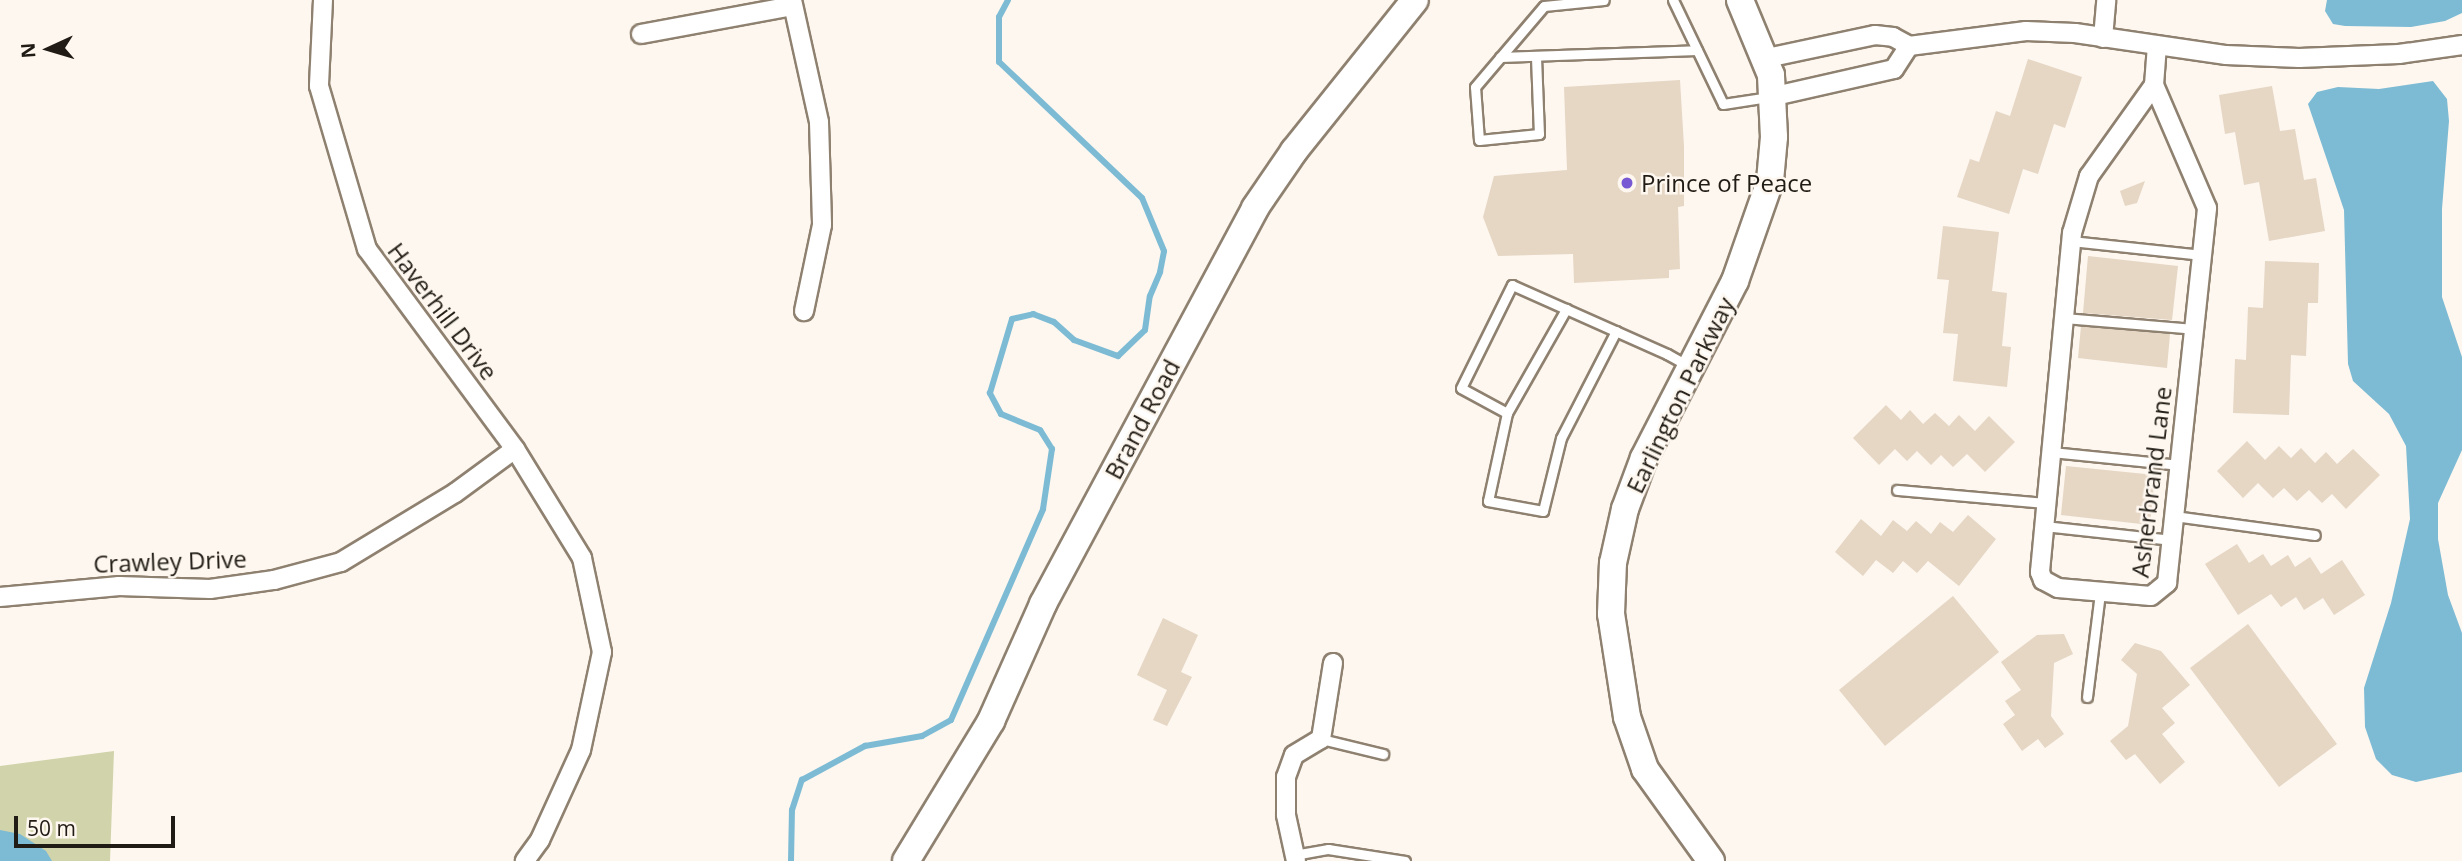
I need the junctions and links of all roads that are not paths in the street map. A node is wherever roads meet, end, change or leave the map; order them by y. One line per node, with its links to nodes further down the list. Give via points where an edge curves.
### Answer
1 (323, 0): 28 (street, Haverhill Drive, via 320,86 367,249)
2 (1415, 0): 46 (main road, Brand Road, via 1255,208 1042,604 991,721)
3 (1604, 0): 14 (lane, via 1544,6)
4 (1673, 0): 13 (lane)
5 (1740, 0): 16 (main road, Earlington Parkway)
6 (2106, 0): 9 (street)
7 (792, 3): 8 (street); 22 (street, via 819,135 822,225)
8 (641, 34)
9 (2103, 38): 10 (street); 12 (street, via 2026,31)
10 (2157, 45): 11 (street, via 2227,55 2320,58); 17 (street, Asherbrand Lane)
11 (2462, 45)
12 (1909, 46): 16 (street, via 1893,37 1875,35); 18 (street, via 1894,69)
13 (1697, 50): 15 (lane); 18 (lane, via 1723,104)
14 (1500, 57): 15 (lane); 15 (lane, via 1475,87 1479,140 1539,134)
15 (1536, 57)
16 (1767, 58): 18 (main road, Earlington Parkway)
17 (2154, 85): 19 (street, Asherbrand Lane, via 2089,176); 20 (street, Asherbrand Lane, via 2207,208)
18 (1774, 96): 26 (main road, Earlington Parkway, via 1770,181 1735,281)
19 (2071, 241): 20 (lane); 23 (street, Asherbrand Lane)
20 (2202, 255): 24 (street, Asherbrand Lane)
21 (1566, 309): 25 (lane); 27 (lane); 27 (lane, via 1512,285 1461,388)
22 (804, 311)
23 (2064, 318): 24 (lane); 29 (street, Asherbrand Lane)
24 (2194, 329): 30 (street, Asherbrand Lane)
25 (1616, 331): 26 (lane); 27 (lane, via 1561,438 1543,511 1488,501)
26 (1691, 367): 44 (main road, Earlington Parkway, via 1644,458 1625,509 1613,563 1612,614 1627,717 1645,769)
27 (1507, 413)
28 (515, 449): 38 (street, Crawley Drive, via 455,493 341,562 274,580 210,589 119,586); 45 (street, Haverhill Drive, via 582,558 602,652 581,750 540,840)
29 (2051, 452): 30 (lane); 32 (street, Asherbrand Lane)
30 (2180, 465): 33 (street, Asherbrand Lane)
31 (1897, 490): 32 (lane)
32 (2046, 503): 34 (street, Asherbrand Lane)
33 (2174, 516): 35 (lane); 36 (street, Asherbrand Lane)
34 (2044, 526): 36 (lane); 37 (street, Asherbrand Lane, via 2043,580 2058,588)
35 (2315, 535)
36 (2172, 540): 37 (street, Asherbrand Lane, via 2167,583 2158,595)
37 (2100, 592): 40 (lane)
38 (0, 597)
39 (1333, 663): 41 (street)
40 (2087, 697)
41 (1321, 739): 42 (lane); 43 (street, via 1294,755 1286,777 1286,815)
42 (1383, 754)
43 (1295, 858): 47 (lane, via 1328,849)
44 (1703, 859)
45 (525, 861)
46 (906, 861)
47 (1405, 861)

